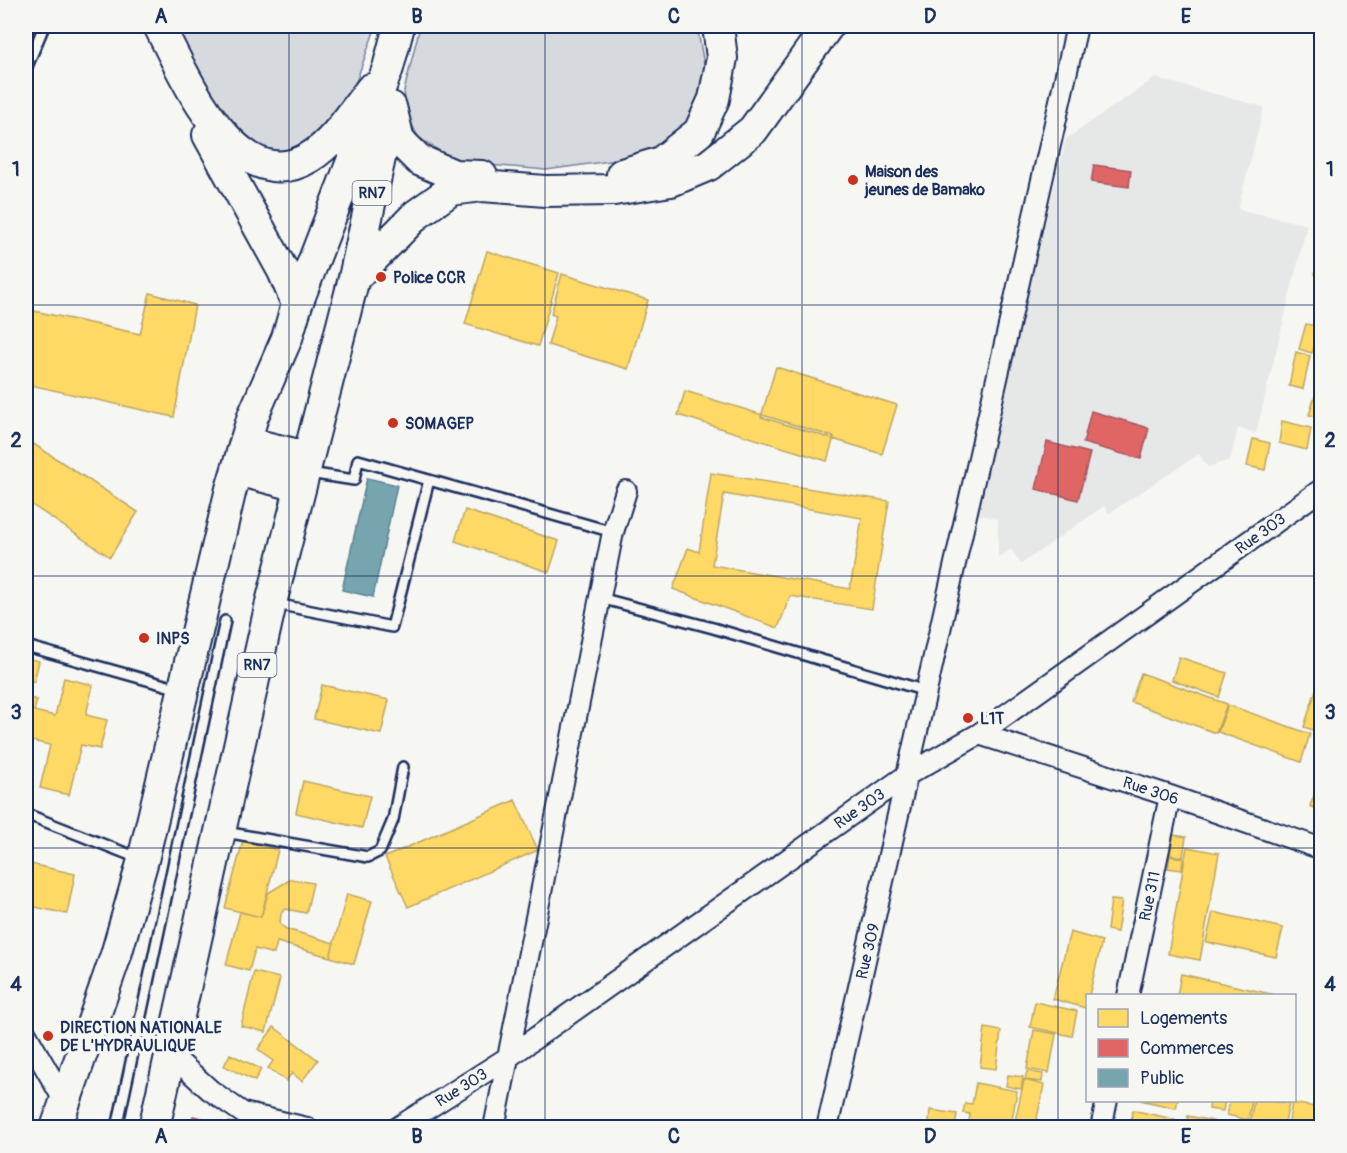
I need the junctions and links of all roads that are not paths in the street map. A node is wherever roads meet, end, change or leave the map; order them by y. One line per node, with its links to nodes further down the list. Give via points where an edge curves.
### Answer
1 (44, 26): 9 (lane)
2 (145, 26): 12 (main road, via 240,189)
3 (159, 26): 8 (main road, via 206,113 226,141 243,154 279,168 312,156)
4 (399, 26): 8 (main road, RN7)
5 (718, 26): 10 (main road, via 722,58 714,99 699,132 661,162 620,175 546,180 454,175 419,160 399,140)
6 (828, 26): 11 (main road, via 753,130 709,165 671,181 614,190 545,191 482,186 451,190 416,215)
7 (1077, 26): 24 (street, Rue 309)
8 (388, 68): 10 (main road, RN7); 12 (main road)
9 (26, 69)
10 (391, 107): 11 (main road, RN7)
11 (354, 278): 14 (main road, RN7)
12 (297, 304): 13 (main road)
13 (241, 456): 14 (main road); 23 (main road)
14 (303, 472): 15 (lane, via 354,480 358,460); 20 (main road, RN7)
15 (429, 480): 18 (lane); 20 (lane, via 392,627)
16 (1322, 489): 25 (street, Rue 303)
17 (626, 491): 18 (street)
18 (613, 532): 19 (street)
19 (600, 598): 24 (lane); 36 (street)
20 (271, 603): 30 (main road, RN7)
21 (225, 621): 39 (lane)
22 (26, 646): 23 (lane)
23 (184, 691): 32 (main road)
24 (926, 691): 27 (street, Rue 309)
25 (979, 734): 27 (street, Rue 303); 28 (street, Rue 306)
26 (404, 767): 30 (lane, via 393,820 380,851 368,857)
27 (907, 775): 36 (street, Rue 303); 44 (street, Rue 309)
28 (1170, 796): 31 (street, Rue 306); 33 (street, Rue 311)
29 (26, 814): 32 (lane)
30 (220, 831): 35 (main road, RN7)
31 (1322, 849)
32 (143, 860): 38 (main road, via 116,954)
33 (1128, 994)
34 (26, 1034): 38 (street)
35 (170, 1054): 40 (main road, RN7); 41 (street, via 243,1113)
36 (507, 1058): 42 (street, Rue 303); 43 (street)
37 (1107, 1102): 45 (street)
38 (60, 1115)
39 (117, 1128)
40 (154, 1128)
41 (307, 1128)
42 (397, 1128)
43 (494, 1128)
44 (827, 1128)
45 (1101, 1128)

